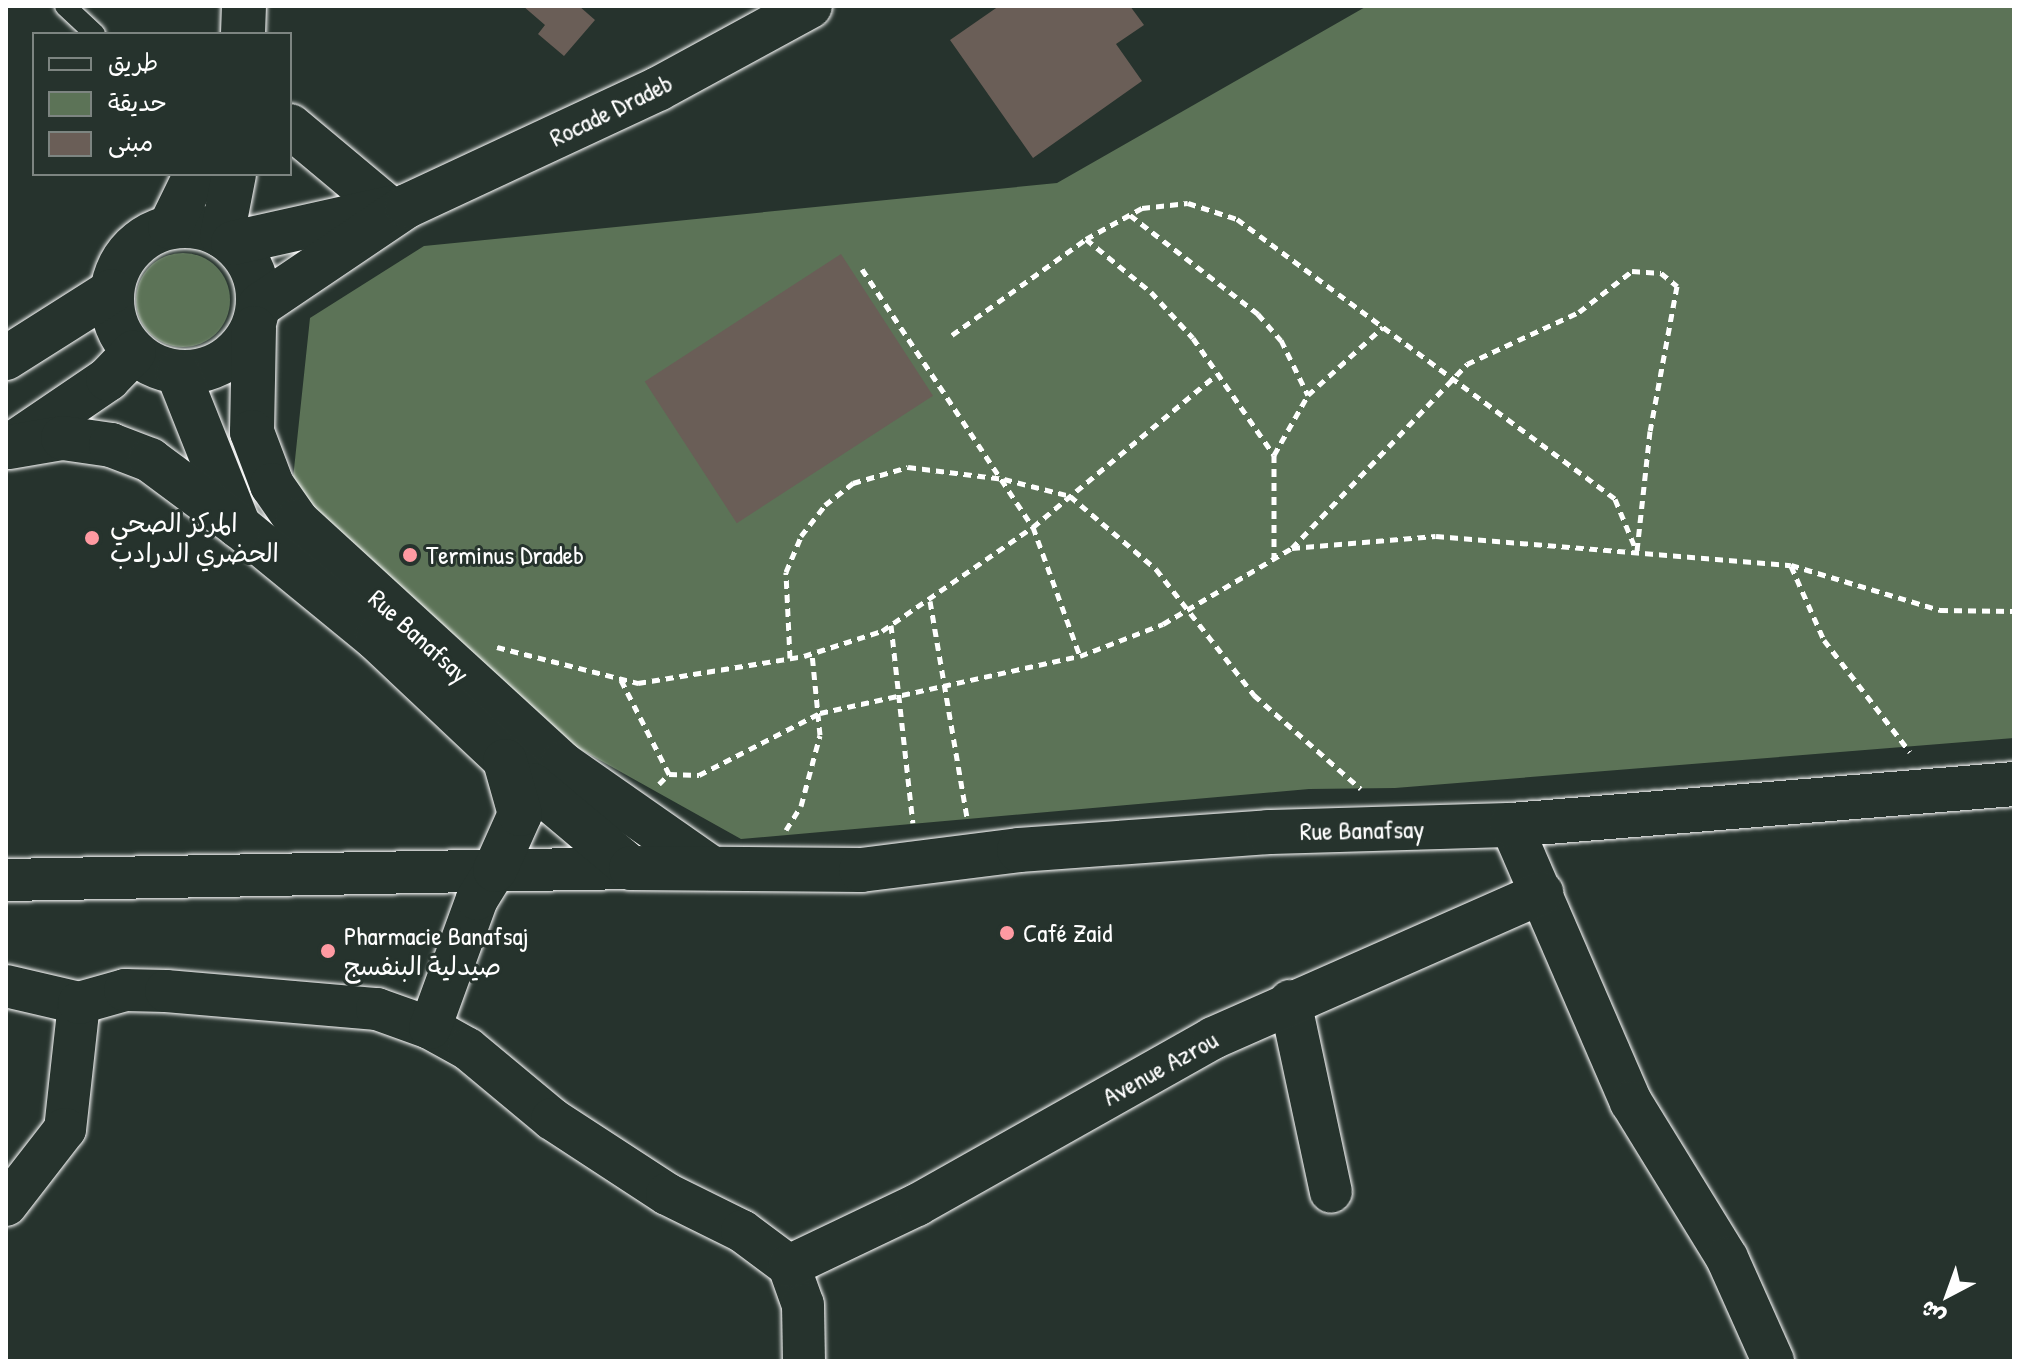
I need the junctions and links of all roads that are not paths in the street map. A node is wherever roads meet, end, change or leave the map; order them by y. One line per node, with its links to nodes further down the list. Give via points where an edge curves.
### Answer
1 (65, 6): 3 (lane)
2 (810, 6): 7 (main road, Rocade Dradeb, via 658,89)
3 (93, 32)
4 (292, 128): 7 (main road)
5 (195, 176): 8 (main road)
6 (234, 176): 9 (main road)
7 (398, 207): 9 (main road, Rocade Dradeb); 11 (main road, Rocade Dradeb)
8 (170, 227): 9 (main road); 10 (main road, via 130,250)
9 (227, 240): 11 (main road, via 250,265)
10 (112, 291): 12 (main road, via 116,324); 13 (main road)
11 (257, 316): 14 (main road, via 240,349 212,368); 21 (main road, Rue Banafsay, via 252,432 272,485 297,521 562,764)
12 (134, 352): 14 (main road); 15 (main road, via 108,379)
13 (6, 358)
14 (178, 373): 16 (main road, Rue Banafsay)
15 (7, 449): 16 (main road, via 63,438 111,445 150,460)
16 (239, 526): 17 (main road, Rue Banafsay, via 377,639)
17 (505, 761): 20 (main road, Rue Banafsay); 22 (main road, via 520,814)
18 (2014, 784): 19 (main road, Rue Banafsay)
19 (1511, 825): 21 (main road, Rue Banafsay, via 1268,832 861,870); 24 (street)
20 (631, 868): 21 (main road, Rue Banafsay); 22 (street, Rue Banafsay)
21 (711, 868)
22 (495, 870): 23 (street, Rue Banafsay); 28 (street, via 468,920)
23 (6, 880)
24 (1542, 893): 26 (street, Avenue Azrou); 33 (street, via 1631,1102 1727,1258)
25 (6, 986): 27 (street)
26 (1290, 1001): 29 (street); 31 (street, Avenue Azrou, via 917,1205)
27 (79, 1003): 28 (street, via 125,990 166,991 364,1007); 30 (street, via 65,1129)
28 (430, 1028): 31 (street, via 468,1049 552,1119 667,1194 742,1231)
29 (1331, 1192)
30 (6, 1205)
31 (789, 1266): 32 (street, via 803,1305)
32 (804, 1361)
33 (1773, 1361)

